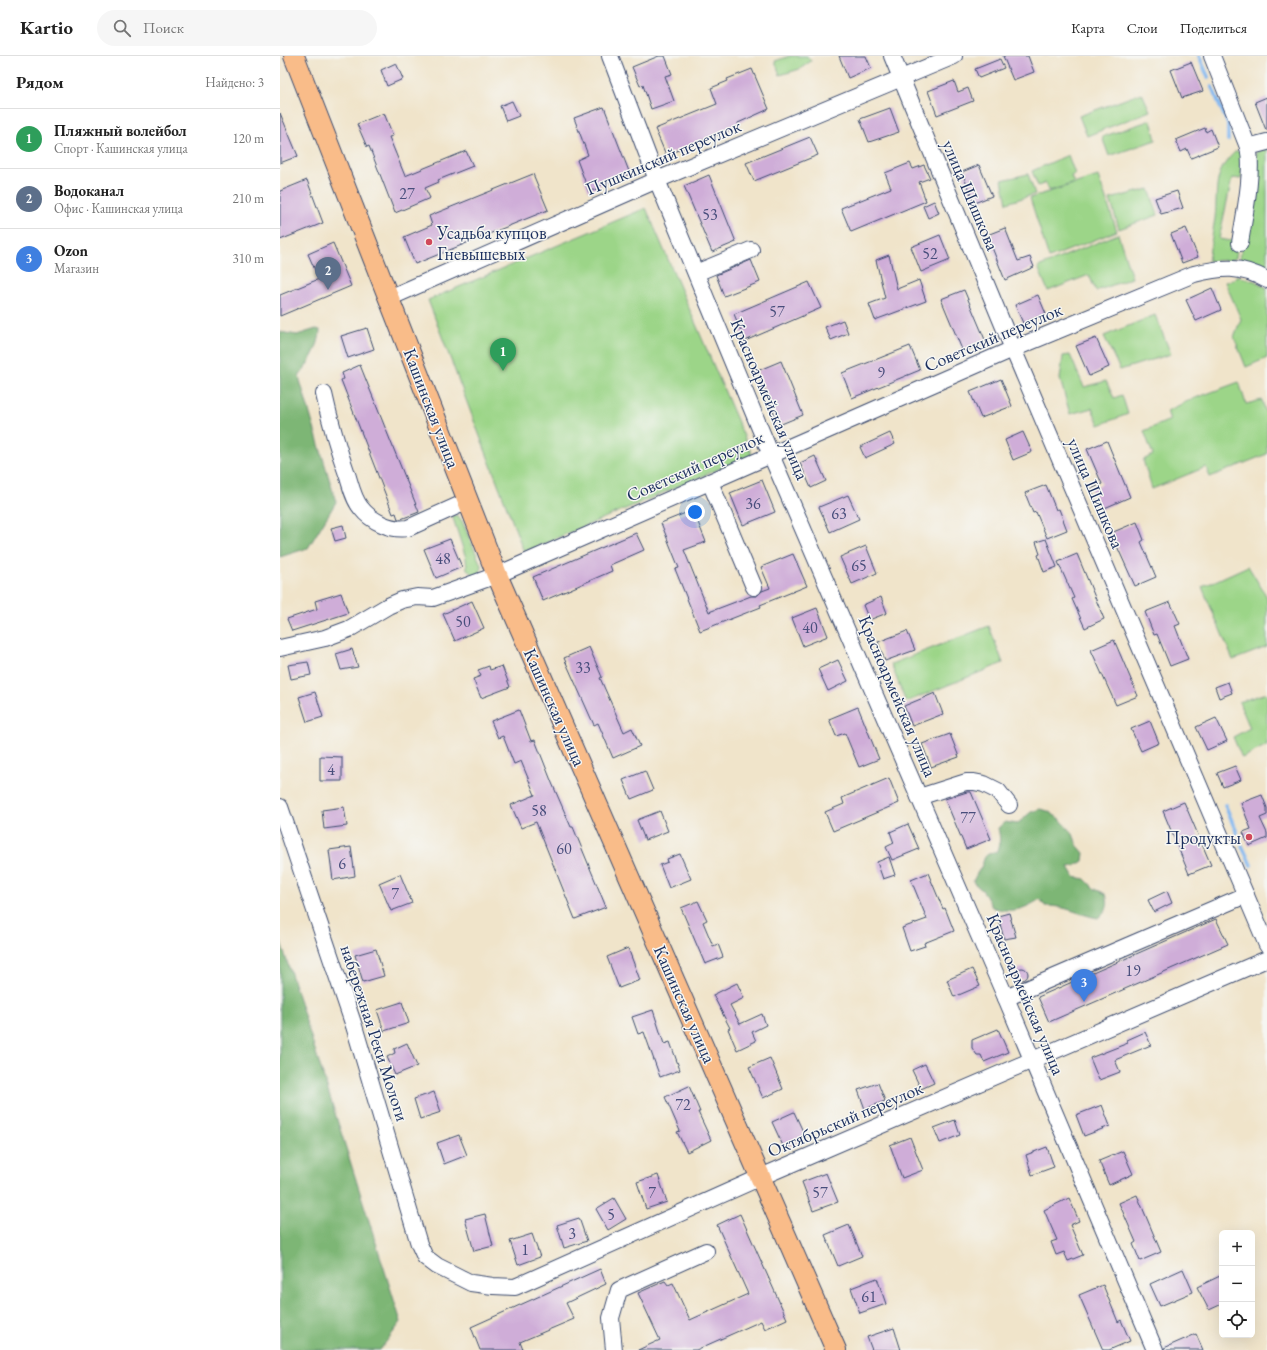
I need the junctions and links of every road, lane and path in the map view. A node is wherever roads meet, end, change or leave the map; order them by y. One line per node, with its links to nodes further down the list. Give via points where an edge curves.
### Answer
1 (294, 56): 14 (main road, Кашинская улица)
2 (610, 56): 9 (street, Красноармейская улица)
3 (892, 56): 6 (street, улица Шишкова)
4 (954, 56): 6 (street, Пушкинский переулок)
5 (1212, 56): 8 (street)
6 (901, 78): 9 (street, Пушкинский переулок); 15 (street, улица Шишкова)
7 (1267, 142): 8 (street)
8 (1248, 147): 10 (street, via 1249,180)
9 (657, 180): 12 (street, Красноармейская улица); 14 (street, Пушкинский переулок)
10 (1240, 243)
11 (751, 250): 12 (street)
12 (696, 273): 17 (street, Красноармейская улица)
13 (1267, 280): 15 (street, Советский переулок, via 1254,273 1236,269 1216,269 1194,274)
14 (389, 298): 19 (main road, Кашинская улица)
15 (1013, 349): 17 (street, Советский переулок); 26 (street, улица Шишкова)
16 (324, 394): 19 (street, via 332,431 354,496 360,508 368,515 386,526 401,529)
17 (772, 455): 18 (street, Советский переулок); 23 (street, Красноармейская улица)
18 (710, 482): 20 (street, Советский переулок); 21 (street)
19 (468, 501): 20 (main road, Кашинская улица)
20 (497, 575): 22 (street, Советский переулок, via 433,598 417,597 402,600 349,629 325,638); 31 (main road, Кашинская улица)
21 (754, 587)
22 (280, 648)
23 (919, 796): 24 (street, via 974,782 998,792); 29 (street, Красноармейская улица)
24 (1009, 806)
25 (280, 807): 33 (street, набережная Реки Мологи, via 354,1026 419,1244 425,1257)
26 (1246, 894): 27 (street, улица Шишкова); 29 (street)
27 (1267, 945)
28 (1267, 959): 30 (street, Октябрьский переулок)
29 (1006, 998): 30 (street, Красноармейская улица)
30 (1032, 1060): 31 (street, Октябрьский переулок); 36 (street, Красноармейская улица)
31 (761, 1177): 33 (street, Октябрьский переулок, via 516,1286 472,1283); 35 (main road, Кашинская улица)
32 (706, 1251): 34 (street, via 619,1290 611,1318)
33 (437, 1266)
34 (614, 1350)
35 (836, 1350)
36 (1156, 1350)

